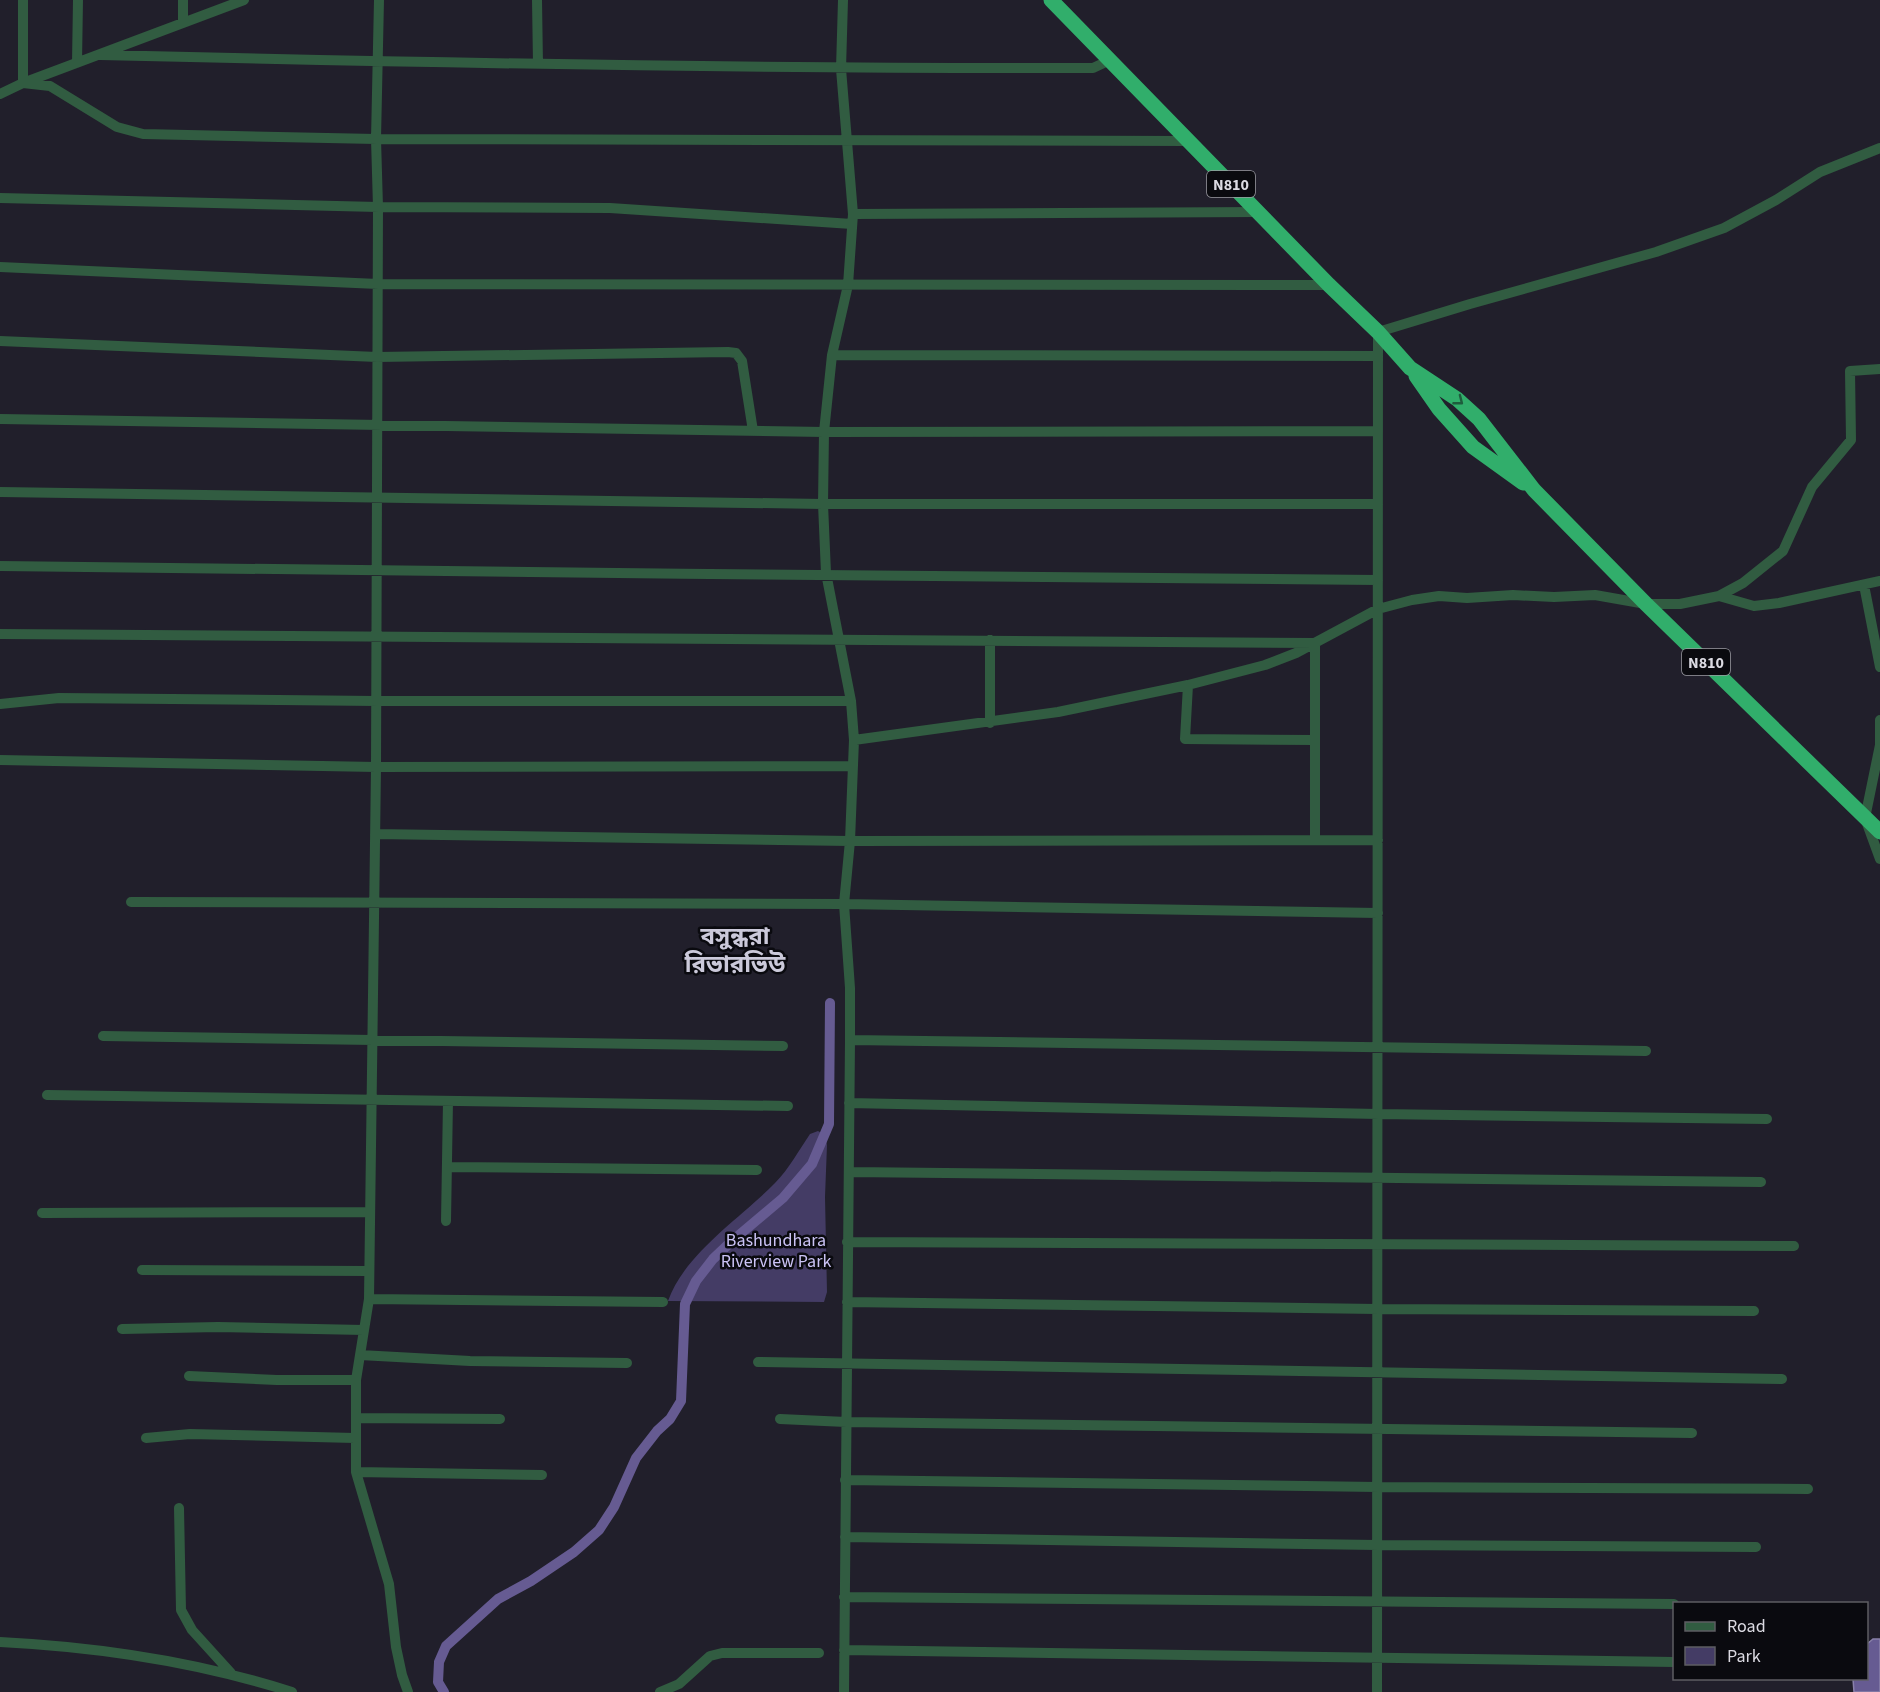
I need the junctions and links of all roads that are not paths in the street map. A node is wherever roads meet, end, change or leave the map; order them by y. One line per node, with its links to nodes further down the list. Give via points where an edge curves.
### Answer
1 (23, 0): 16 (street)
2 (78, 0): 13 (street)
3 (183, 0): 9 (street)
4 (244, 0): 9 (street)
5 (379, 0): 12 (street)
6 (537, 0): 14 (street)
7 (843, 0): 15 (street)
8 (1051, 0): 11 (highway, N810)
9 (183, 23): 10 (street)
10 (99, 55): 12 (street); 13 (street)
11 (1108, 61): 15 (street, via 1093,68); 20 (highway, N810)
12 (376, 62): 14 (street); 18 (street)
13 (77, 63): 16 (street)
14 (538, 64): 15 (street)
15 (841, 69): 19 (street)
16 (23, 83): 17 (street); 18 (street, via 50,87 117,127 142,134)
17 (0, 94)
18 (376, 139): 19 (street); 23 (street)
19 (847, 141): 20 (street); 25 (street)
20 (1188, 141): 24 (highway, N810)
21 (1880, 148): 30 (street, via 1820,172 1724,228 1656,252)
22 (0, 198): 23 (street)
23 (378, 207): 25 (street, via 610,208); 27 (street)
24 (1259, 212): 25 (street); 29 (highway, N810)
25 (852, 219): 28 (street)
26 (0, 267): 27 (street)
27 (378, 284): 28 (street); 34 (street)
28 (848, 285): 29 (street); 32 (street)
29 (1329, 285): 30 (highway, N810)
30 (1378, 332): 33 (street); 35 (highway, N810)
31 (0, 341): 34 (street)
32 (832, 355): 33 (street); 41 (street)
33 (1378, 356): 40 (street)
34 (377, 357): 38 (street); 39 (street, via 736,353 742,361)
35 (1410, 368): 42 (highway, N810, via 1473,447); 42 (highway, N810, one-way to 42, via 1457,399 1479,419)
36 (1880, 369): 53 (street, via 1850,371 1851,440 1812,487 1783,551 1743,583)
37 (0, 419): 38 (street)
38 (377, 426): 39 (street); 44 (street)
39 (753, 431): 41 (street)
40 (1378, 431): 41 (street); 46 (street)
41 (824, 432): 45 (street)
42 (1534, 490): 54 (highway, N810)
43 (0, 492): 44 (street)
44 (377, 497): 45 (street); 48 (street)
45 (823, 504): 46 (street); 49 (street)
46 (1378, 504): 50 (street)
47 (0, 566): 48 (street)
48 (376, 572): 49 (street); 57 (street)
49 (826, 573): 50 (street); 58 (street)
50 (1378, 580): 55 (street)
51 (1880, 581): 52 (street)
52 (1864, 585): 53 (street, via 1754,606); 61 (street)
53 (1719, 596): 54 (street, via 1680,604)
54 (1646, 604): 55 (street, via 1595,595 1439,596); 73 (highway, N810)
55 (1378, 609): 60 (street); 77 (street)
56 (0, 634): 57 (street)
57 (377, 637): 58 (street); 63 (street)
58 (840, 639): 59 (street); 64 (street)
59 (990, 640): 60 (street); 67 (street)
60 (1315, 644): 62 (street, via 1265,665); 69 (street)
61 (1880, 667)
62 (1188, 685): 67 (street); 69 (street, via 1185,739)
63 (376, 701): 64 (street); 65 (street, via 59,698); 72 (street)
64 (851, 701): 68 (street)
65 (0, 704)
66 (1880, 720): 73 (street, via 1880,745)
67 (990, 723): 68 (street)
68 (854, 740): 71 (street)
69 (1315, 740): 76 (street)
70 (0, 760): 72 (street)
71 (853, 766): 72 (street); 78 (street)
72 (376, 767): 75 (street)
73 (1865, 818): 74 (highway, N810); 79 (street)
74 (1880, 832)
75 (375, 834): 78 (street); 81 (street)
76 (1315, 840): 77 (street); 78 (street)
77 (1378, 840): 83 (street)
78 (850, 841): 82 (street)
79 (1880, 859)
80 (131, 902): 81 (street)
81 (374, 902): 82 (street); 85 (street)
82 (844, 904): 83 (street); 86 (street)
83 (1378, 913): 88 (street)
84 (103, 1036): 85 (street)
85 (372, 1040): 87 (street); 91 (street)
86 (850, 1040): 88 (street); 93 (street)
87 (783, 1046)
88 (1378, 1048): 89 (street); 95 (street)
89 (1646, 1051)
90 (47, 1095): 91 (street)
91 (371, 1100): 92 (street); 102 (street)
92 (448, 1101): 94 (street); 97 (street)
93 (849, 1103): 95 (street); 99 (street)
94 (788, 1106)
95 (1378, 1114): 96 (street); 100 (street)
96 (1767, 1119)
97 (447, 1167): 98 (street); 104 (street)
98 (757, 1170)
99 (849, 1172): 100 (street); 105 (street)
100 (1378, 1177): 101 (street); 106 (street)
101 (1761, 1182)
102 (370, 1212): 103 (street); 109 (street)
103 (42, 1213)
104 (446, 1221)
105 (848, 1242): 106 (street); 112 (street)
106 (1377, 1244): 107 (street); 113 (street)
107 (1794, 1246)
108 (142, 1270): 109 (street)
109 (369, 1271): 110 (street)
110 (369, 1299): 111 (street); 116 (street)
111 (663, 1302)
112 (847, 1302): 113 (street); 120 (street)
113 (1377, 1309): 114 (street); 121 (street)
114 (1754, 1311)
115 (122, 1329): 116 (street)
116 (364, 1330): 117 (street)
117 (360, 1354): 119 (street, via 470,1361); 124 (street)
118 (758, 1362): 120 (street)
119 (627, 1363)
120 (846, 1363): 121 (street); 128 (street)
121 (1377, 1372): 123 (street); 129 (street)
122 (189, 1376): 124 (street)
123 (1782, 1379)
124 (356, 1380): 125 (street)
125 (356, 1418): 126 (street); 132 (street)
126 (500, 1419)
127 (780, 1419): 128 (street)
128 (846, 1422): 129 (street); 135 (street)
129 (1377, 1430): 130 (street); 136 (street)
130 (1692, 1433)
131 (146, 1438): 132 (street, via 190,1434)
132 (355, 1438): 133 (street)
133 (356, 1472): 134 (street); 152 (street, via 388,1584 396,1647)
134 (542, 1474)
135 (846, 1480): 136 (street); 139 (street)
136 (1377, 1487): 137 (street); 140 (street)
137 (1808, 1489)
138 (179, 1508): 150 (street, via 181,1610 192,1630)
139 (845, 1537): 140 (street); 142 (street)
140 (1377, 1545): 141 (street); 143 (street)
141 (1756, 1547)
142 (844, 1597): 143 (street); 146 (street)
143 (1377, 1600): 144 (street); 148 (street)
144 (1673, 1604)
145 (0, 1642): 150 (street, via 98,1650)
146 (844, 1650): 148 (street); 154 (street)
147 (819, 1653): 153 (street, via 710,1656 680,1684)
148 (1377, 1658): 149 (street); 155 (street)
149 (1673, 1662)
150 (231, 1673): 151 (street)
151 (292, 1692)
152 (408, 1692)
153 (660, 1692)
154 (843, 1692)
155 (1377, 1692)

